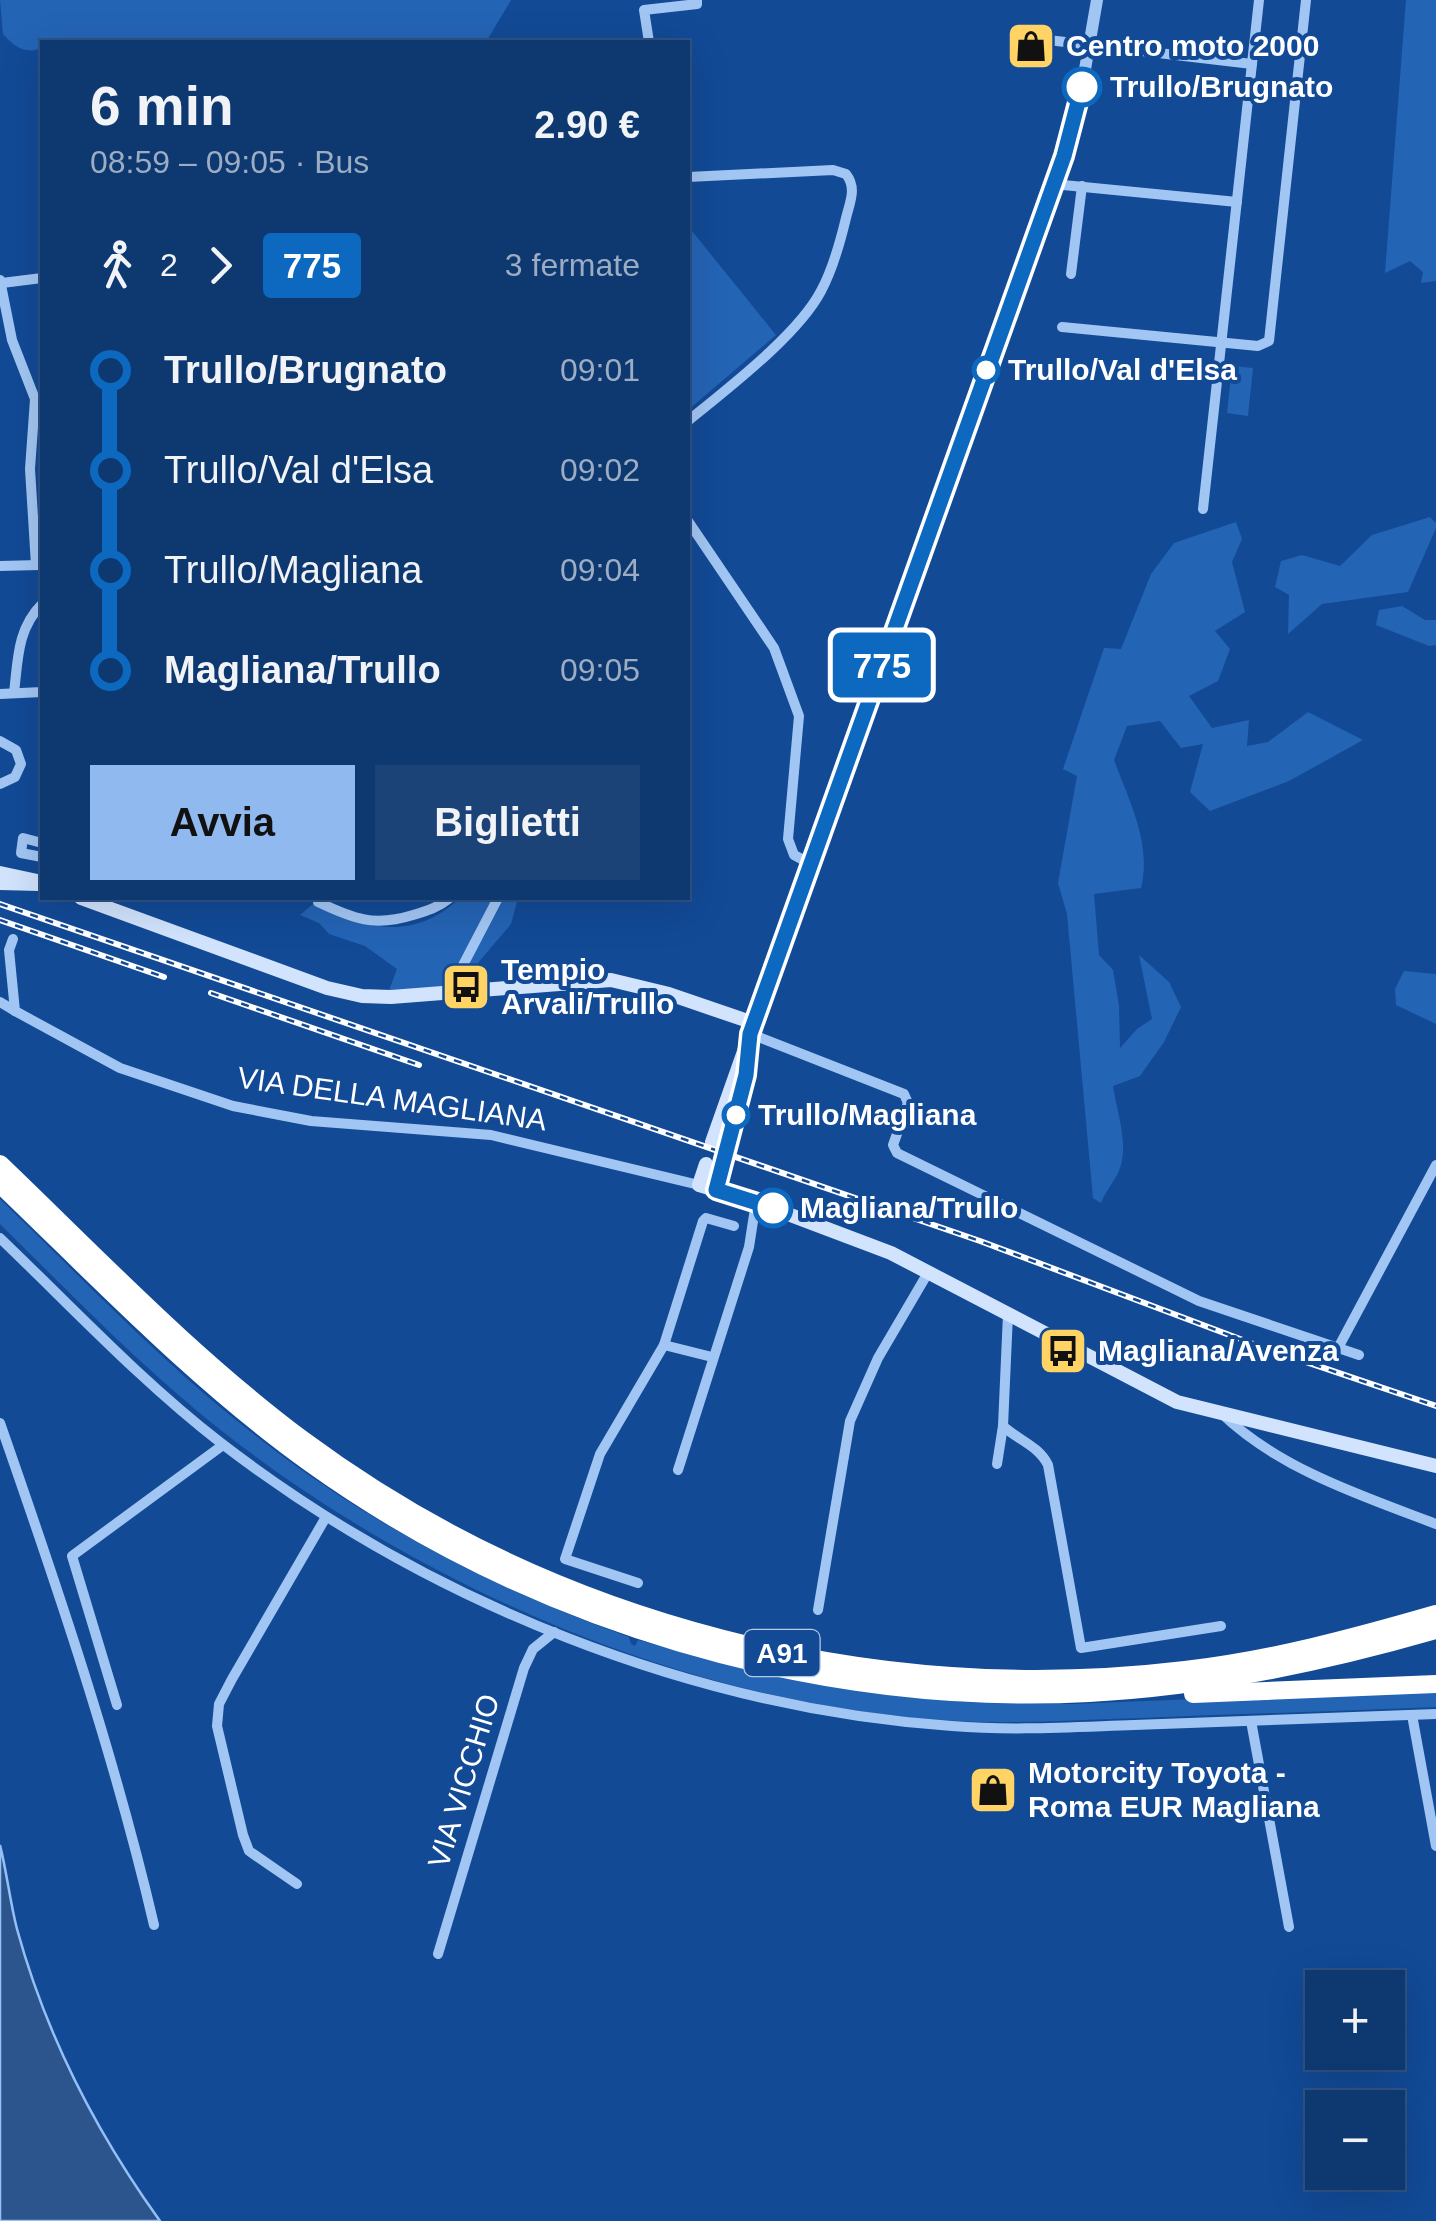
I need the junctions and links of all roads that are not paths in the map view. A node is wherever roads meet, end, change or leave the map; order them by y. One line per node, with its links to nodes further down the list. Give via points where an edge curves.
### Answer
1 (697, 0): 5 (street, via 644,10)
2 (1097, 0): 7 (street)
3 (1259, 0): 8 (street)
4 (1306, 0): 17 (street, via 1270,340 1258,346)
5 (649, 40)
6 (1048, 40): 7 (street)
7 (1090, 46): 8 (street); 10 (street)
8 (1252, 64): 12 (street)
9 (690, 177): 18 (street, via 833,170 844,172 853,190 836,255 812,306)
10 (1054, 184): 11 (street); 31 (street)
11 (1082, 186): 12 (street); 13 (street)
12 (1238, 202): 17 (street)
13 (1071, 274)
14 (40, 278): 15 (street)
15 (1, 282): 21 (street, via 12,340 36,406 30,469)
16 (1062, 327): 17 (street)
17 (1223, 343): 19 (street)
18 (690, 418)
19 (1203, 509)
20 (690, 524): 31 (street, via 774,648 799,716 788,839 797,858)
21 (39, 565): 22 (street)
22 (0, 566)
23 (40, 606): 26 (street, via 22,635)
24 (40, 692): 26 (street)
25 (0, 694): 26 (street)
26 (14, 694)
27 (0, 741): 28 (street, via 16,750 21,764)
28 (0, 784)
29 (40, 842): 30 (street, via 23,838 20,853)
30 (40, 857)
31 (811, 864): 44 (street)
32 (0, 873): 33 (main road)
33 (40, 882)
34 (40, 882): 35 (main road)
35 (0, 883)
36 (87, 900): 41 (main road, via 338,990 376,998)
37 (447, 900): 39 (street, via 383,924)
38 (497, 900): 41 (street)
39 (318, 902)
40 (13, 940): 43 (street)
41 (448, 992): 44 (main road, via 611,980 668,994)
42 (0, 1002): 43 (street, VIA DELLA MAGLIANA)
43 (15, 1011): 50 (street, VIA DELLA MAGLIANA, via 120,1068 253,1111 491,1134)
44 (752, 1028): 45 (main road); 46 (main road); 58 (street, via 904,1094 908,1103 897,1154 1199,1301)
45 (712, 1142)
46 (728, 1147)
47 (0, 1164): 72 (highway, A91, via 212,1367 324,1454 486,1550 669,1624 848,1665 1056,1679 1242,1662)
48 (1436, 1166): 58 (street)
49 (0, 1184): 77 (highway, A91, via 255,1422 369,1502 494,1570 650,1633 777,1667 954,1692)
50 (699, 1185): 51 (main road, VIA DELLA MAGLIANA); 51 (main road, via 714,1166)
51 (716, 1190): 52 (main road, VIA DELLA MAGLIANA)
52 (756, 1202): 55 (main road, VIA DELLA MAGLIANA); 60 (street)
53 (734, 1226): 57 (street, via 702,1221)
54 (0, 1238): 64 (street)
55 (930, 1271): 56 (main road, VIA DELLA MAGLIANA); 71 (street, via 850,1420)
56 (1008, 1314): 61 (main road, VIA DELLA MAGLIANA, via 1168,1399); 63 (street)
57 (664, 1345): 60 (street); 70 (street, via 600,1454 565,1559)
58 (1338, 1348): 59 (street)
59 (1358, 1354)
60 (712, 1357): 67 (street)
61 (1220, 1413): 66 (main road, VIA DELLA MAGLIANA); 69 (street, VIA DELLA MAGLIANA, via 1288,1461)
62 (0, 1423): 84 (street, via 74,1637)
63 (1003, 1426): 65 (street); 73 (street, via 1048,1465 1081,1648)
64 (223, 1444): 68 (street); 78 (street, via 72,1556)
65 (997, 1464)
66 (1436, 1466)
67 (678, 1470)
68 (326, 1517): 75 (street, via 441,1581); 83 (street, via 220,1704 218,1726 249,1852)
69 (1436, 1524)
70 (638, 1582)
71 (818, 1610)
72 (1436, 1614)
73 (1220, 1626)
74 (1436, 1630): 77 (highway, A91, via 1274,1671)
75 (554, 1632): 81 (street, via 696,1681 893,1720 995,1728); 86 (street, VIA VICCHIO, via 524,1668)
76 (1436, 1684): 77 (highway)
77 (1087, 1693)
78 (117, 1705)
79 (1436, 1714): 80 (street)
80 (1412, 1715): 81 (street); 82 (street)
81 (1250, 1721): 85 (street)
82 (1436, 1846)
83 (298, 1884)
84 (154, 1925)
85 (1289, 1927)
86 (438, 1954)

